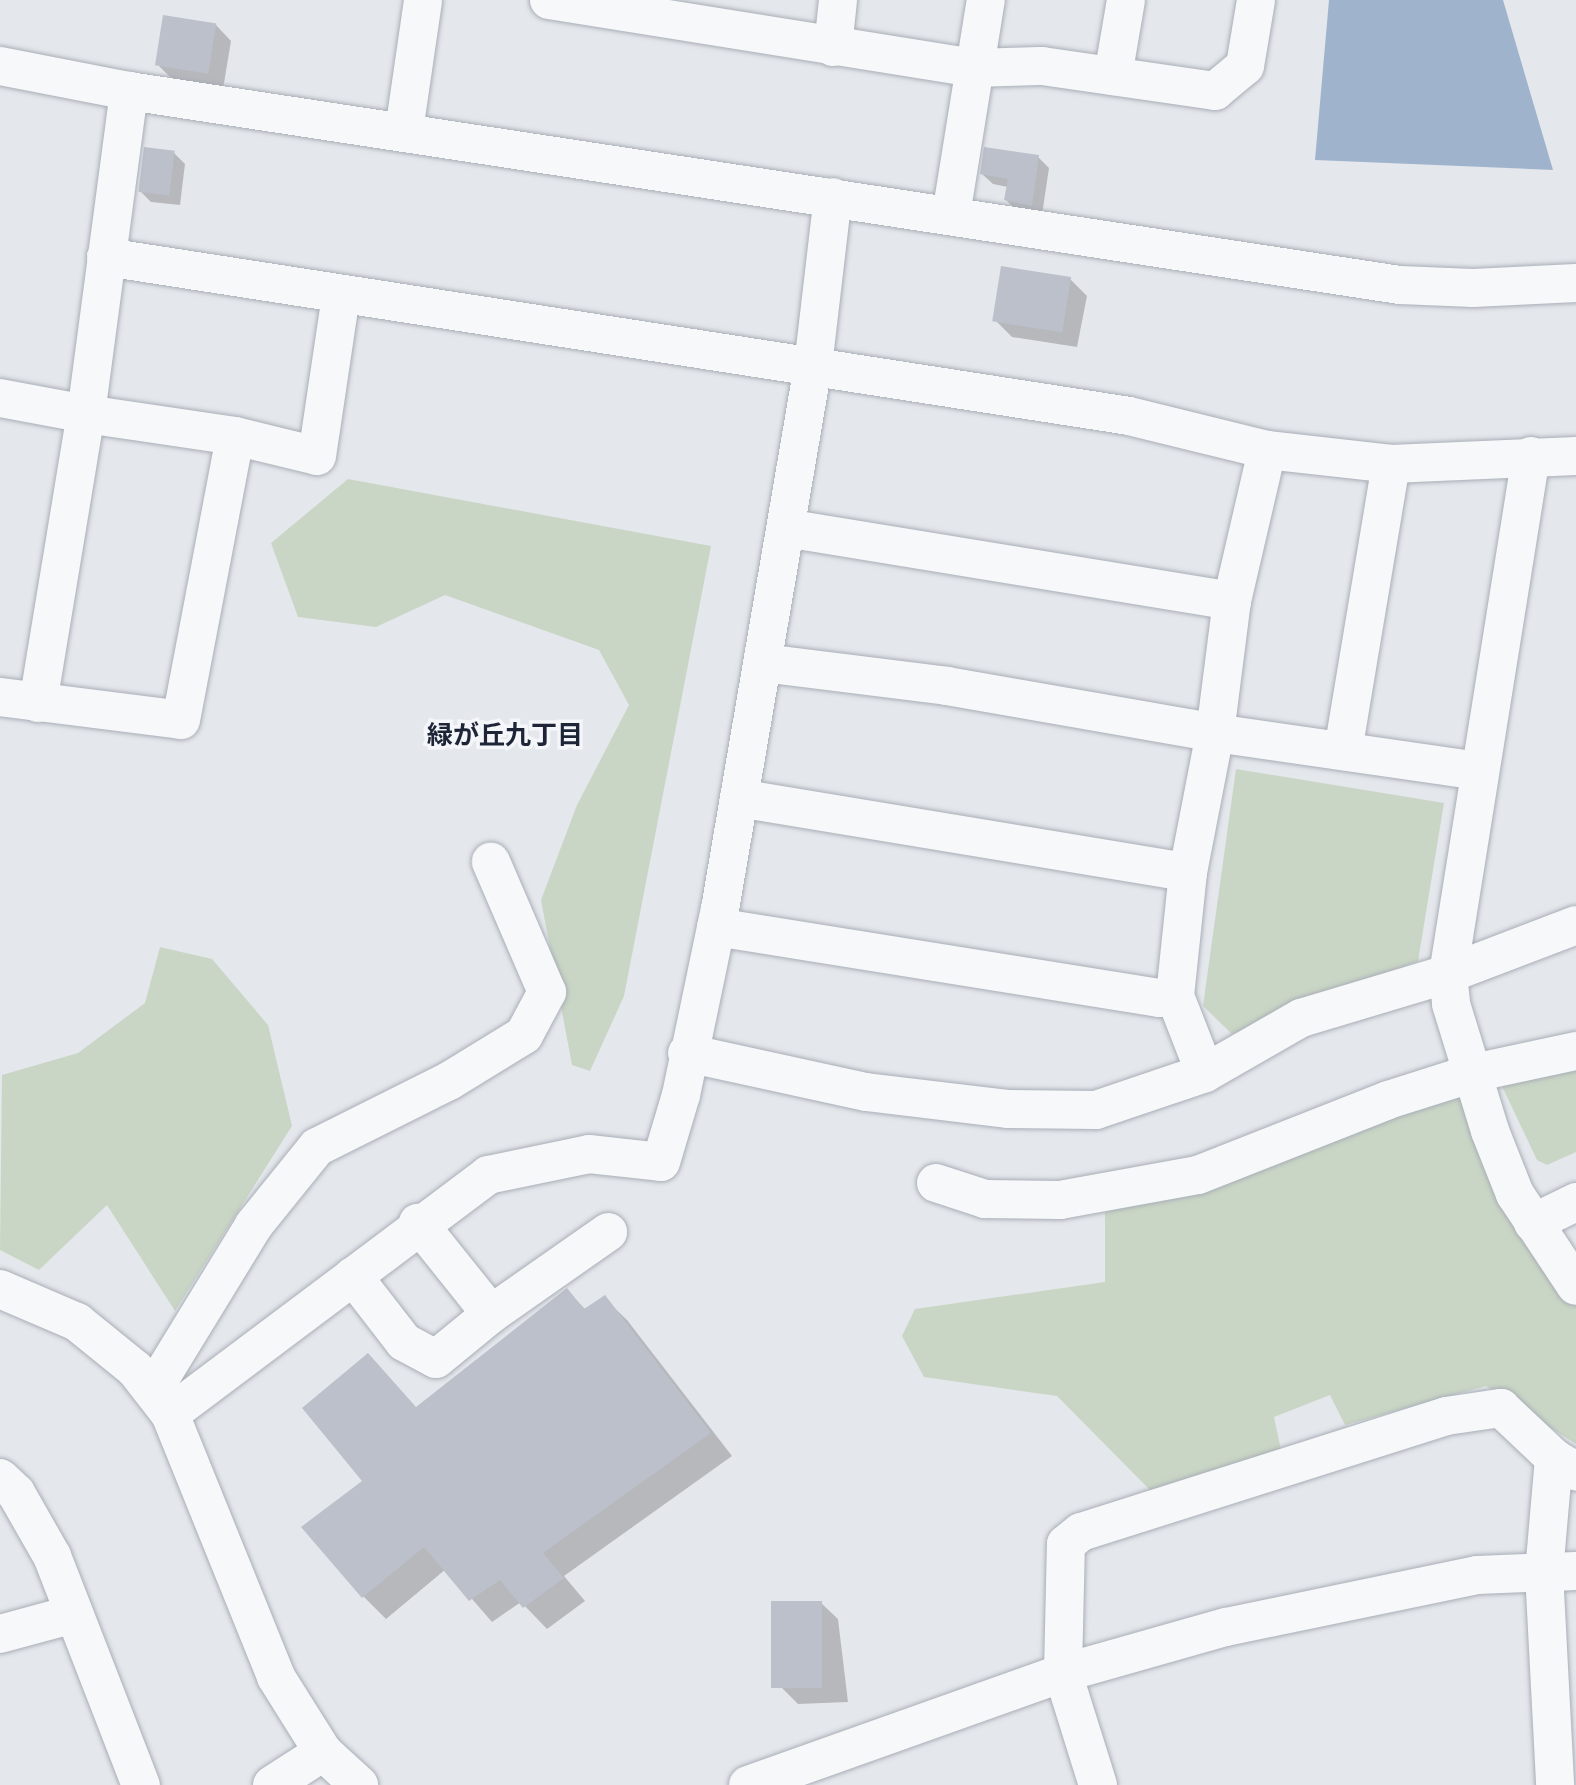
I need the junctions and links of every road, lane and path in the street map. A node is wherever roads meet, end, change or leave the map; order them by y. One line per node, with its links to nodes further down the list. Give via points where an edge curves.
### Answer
1 (423, 0): 12 (street)
2 (549, 0): 7 (street)
3 (838, 0): 7 (street)
4 (986, 0): 9 (street)
5 (1126, 0): 10 (street)
6 (1256, 0): 10 (street, via 1245,66 1215,91)
7 (833, 47): 9 (street)
8 (0, 66): 11 (street)
9 (973, 68): 10 (street, via 1042,66); 14 (street)
10 (1113, 76)
11 (129, 91): 12 (street); 15 (street)
12 (404, 131): 13 (street)
13 (833, 197): 14 (street); 18 (street)
14 (951, 215): 16 (street, via 1400,285)
15 (106, 257): 17 (street); 20 (street)
16 (1576, 283)
17 (341, 296): 18 (street, via 423,304); 21 (street, via 317,456)
18 (813, 366): 22 (street, via 1129,416); 26 (street)
19 (0, 398): 20 (street)
20 (86, 414): 21 (street); 30 (street)
21 (235, 436): 30 (street, via 181,720)
22 (1267, 450): 25 (street); 27 (street)
23 (1531, 456): 24 (street); 25 (street); 33 (street)
24 (1576, 456)
25 (1391, 464): 32 (street)
26 (786, 528): 27 (street); 28 (street)
27 (1232, 601): 31 (street)
28 (763, 663): 31 (street, via 947,686); 34 (street)
29 (0, 697): 30 (street)
30 (38, 703)
31 (1215, 733): 32 (street); 36 (street)
32 (1343, 751): 33 (street)
33 (1479, 771): 39 (street)
34 (739, 798): 36 (street); 38 (street)
35 (491, 862): 54 (street, via 547,992 524,1035 449,1081 317,1147 254,1225)
36 (1188, 872): 40 (street)
37 (1576, 925): 39 (street)
38 (716, 927): 40 (street, via 1159,998); 42 (street)
39 (1448, 974): 43 (street, via 1301,1018); 44 (street, via 1451,1004)
40 (1175, 996): 43 (street)
41 (1576, 1051): 44 (street)
42 (687, 1053): 43 (street, via 866,1092 1009,1109 1096,1110); 47 (street, via 661,1162 589,1154 488,1175)
43 (1205, 1073)
44 (1473, 1073): 45 (street, via 1388,1100 1198,1175 1060,1200 985,1199); 48 (street, via 1490,1131)
45 (936, 1183)
46 (1576, 1202): 48 (street)
47 (418, 1223): 50 (street); 53 (street)
48 (1533, 1223): 51 (street)
49 (608, 1232): 53 (street)
50 (353, 1276): 53 (street, via 404,1342 436,1359); 54 (street)
51 (1576, 1286)
52 (0, 1289): 54 (street, via 77,1322)
53 (491, 1314)
54 (162, 1402): 62 (street, via 276,1677)
55 (1565, 1464): 58 (street); 61 (street, via 1501,1408 1446,1416 1081,1532 1066,1544)
56 (0, 1478): 57 (street)
57 (12, 1510): 59 (street, via 52,1556)
58 (1560, 1571): 61 (street, via 1477,1575 1403,1588 1226,1627); 68 (street)
59 (74, 1614): 60 (street); 63 (street)
60 (0, 1634)
61 (1063, 1673): 66 (street); 67 (street)
62 (323, 1752): 64 (street); 65 (street)
63 (141, 1785)
64 (272, 1785)
65 (359, 1785)
66 (748, 1785)
67 (1098, 1785)
68 (1555, 1785)

